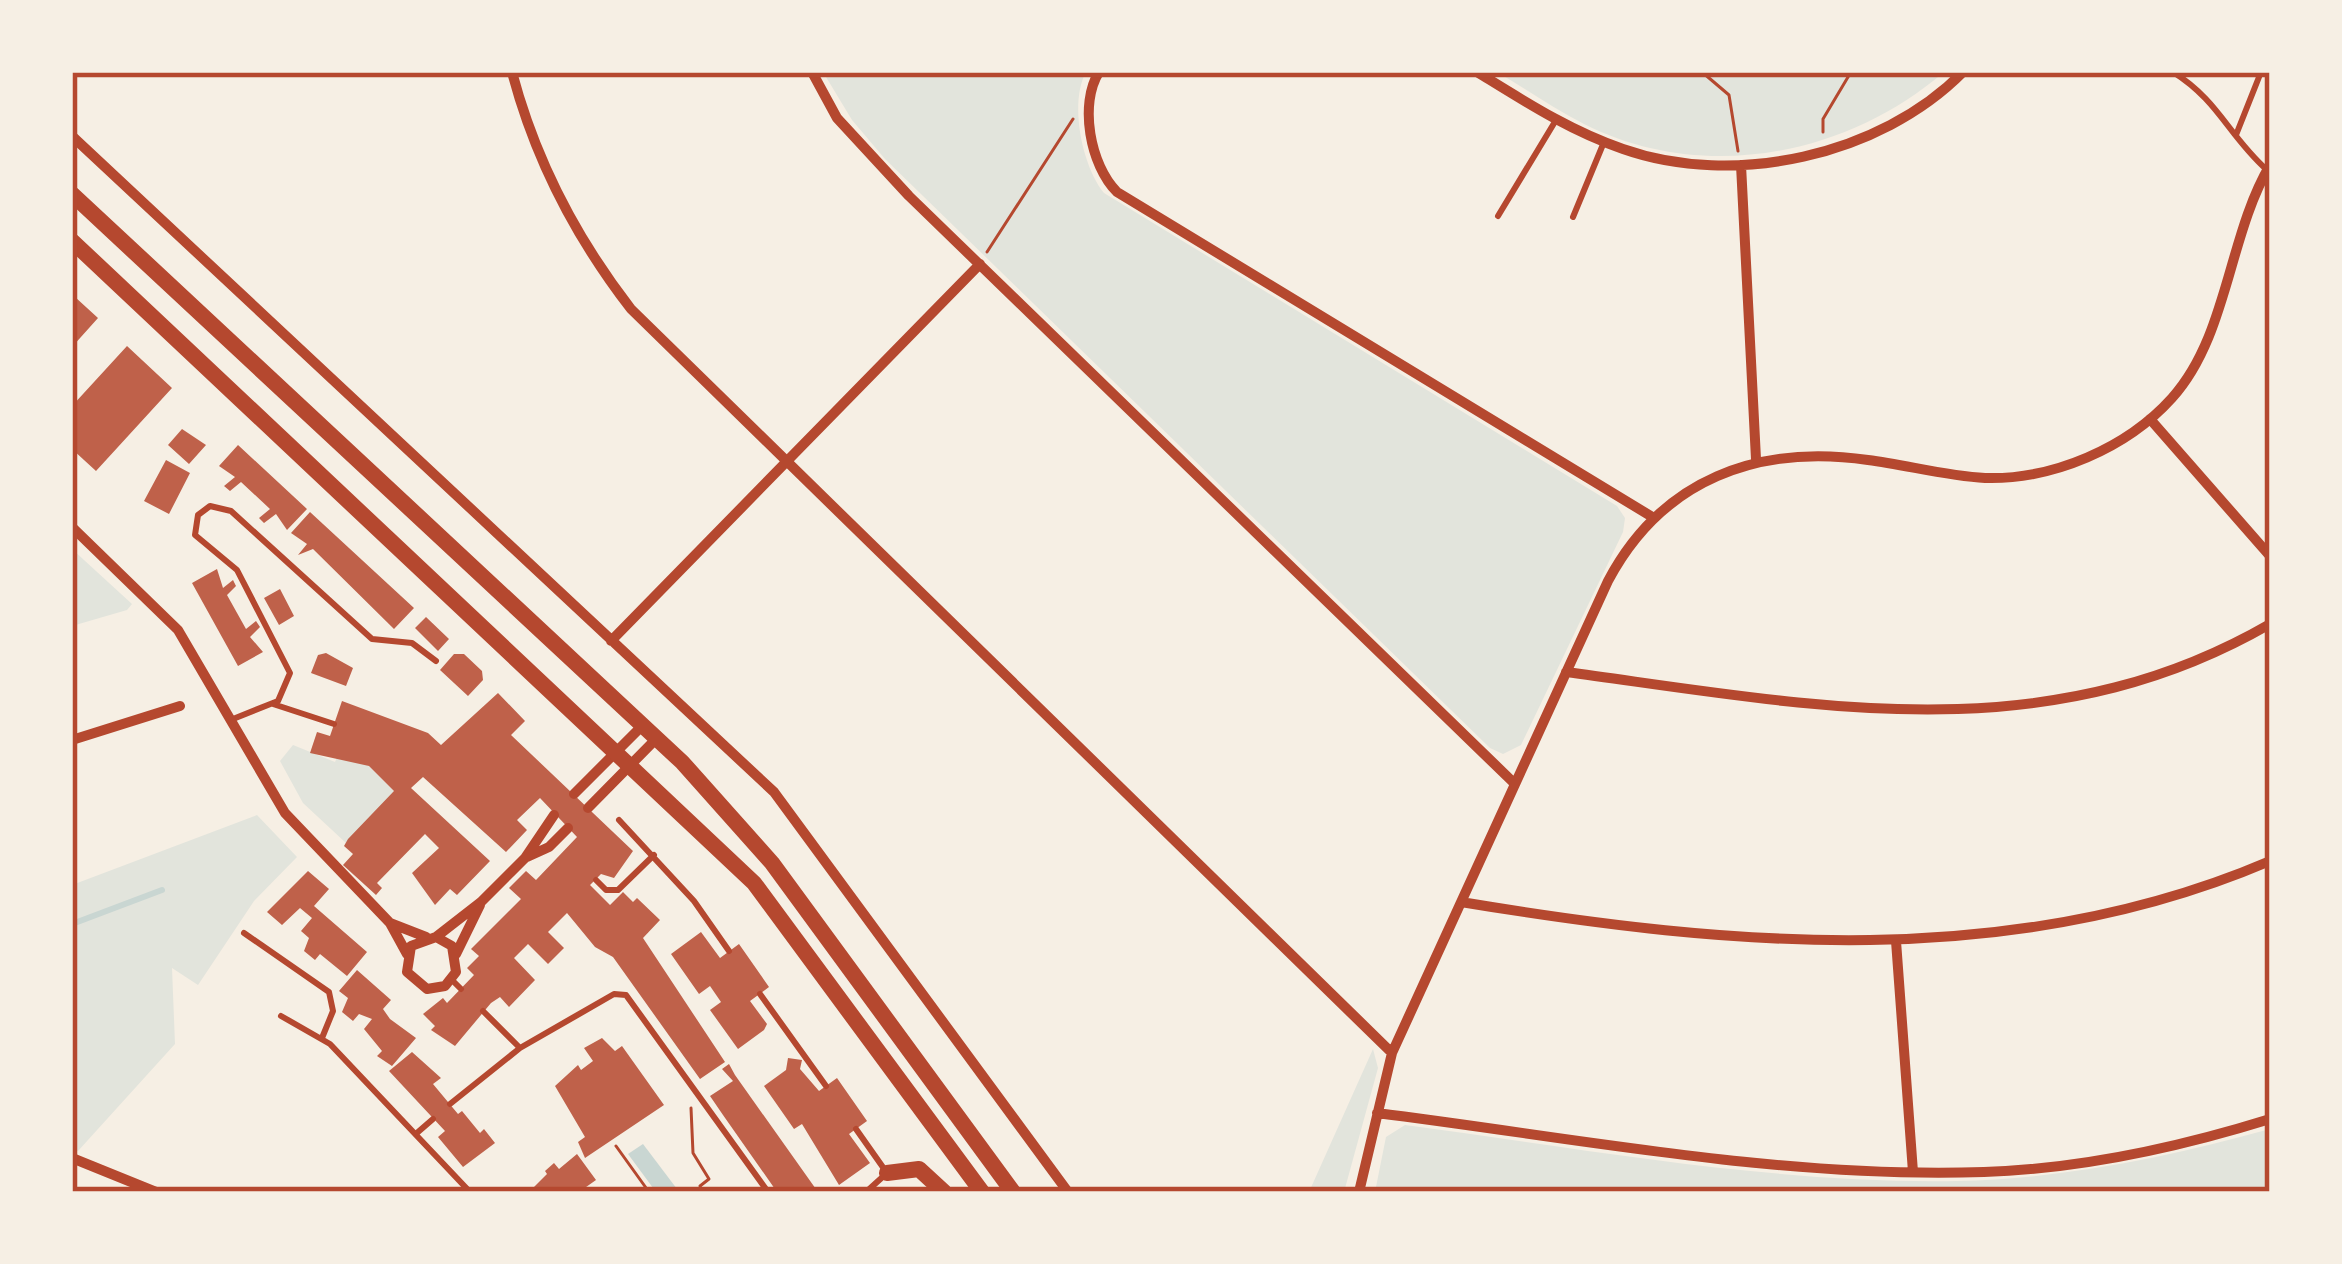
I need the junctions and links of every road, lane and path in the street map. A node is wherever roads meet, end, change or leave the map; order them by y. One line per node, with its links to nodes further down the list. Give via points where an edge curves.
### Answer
1 (512, 72): 27 (street, via 541,163 611,284)
2 (812, 72): 24 (street, via 857,142)
3 (1099, 72): 10 (street)
4 (1478, 72): 13 (street)
5 (1702, 72): 18 (path, via 1730,95)
6 (1851, 72): 17 (path, via 1823,118)
7 (1964, 72): 17 (street, via 1894,123)
8 (2173, 72): 12 (lane)
9 (2261, 72): 11 (lane)
10 (1088, 95): 24 (path); 28 (street, via 1102,172 1117,192)
11 (2242, 110): 12 (lane); 15 (lane)
12 (2222, 115): 15 (lane)
13 (1556, 120): 16 (street); 21 (lane)
14 (72, 136): 32 (street)
15 (2236, 138): 19 (lane)
16 (1604, 142): 18 (street, via 1659,159); 22 (lane)
17 (1824, 150): 18 (street)
18 (1741, 165): 26 (street)
19 (2268, 167): 25 (street, via 2203,346 2182,386)
20 (72, 194): 39 (main road)
21 (1498, 216)
22 (1573, 217)
23 (72, 242): 41 (main road)
24 (980, 264): 27 (street); 42 (street)
25 (2150, 419): 26 (street, via 2094,454 2018,476 1856,458); 30 (street)
26 (1756, 459): 28 (street)
27 (785, 464): 32 (street); 66 (street)
28 (1654, 518): 34 (street, via 1617,564)
29 (72, 527): 37 (street, via 178,630)
30 (2270, 556)
31 (2270, 624): 34 (street, via 2150,680 1969,712 1844,709)
32 (611, 641): 88 (street, via 773,792)
33 (436, 661): 35 (lane, via 412,643 372,639 231,511 210,506 198,514 196,535 237,570 289,667 289,686)
34 (1566, 672): 42 (street)
35 (269, 705): 37 (lane); 38 (lane)
36 (180, 706): 40 (street)
37 (231, 720): 54 (street, via 302,835)
38 (334, 724)
39 (650, 731): 41 (street); 41 (street); 87 (main road, via 772,862)
40 (72, 740)
41 (624, 757): 43 (street); 44 (street); 86 (main road, via 754,884)
42 (1515, 784): 53 (street)
43 (574, 794)
44 (588, 808)
45 (554, 815): 49 (street)
46 (619, 820): 48 (lane)
47 (568, 829): 49 (street, via 559,844)
48 (654, 855): 51 (lane, via 618,890); 58 (lane)
49 (525, 858): 52 (street)
50 (2270, 861): 57 (street, via 2171,896 2035,928)
51 (596, 880)
52 (482, 902): 56 (street); 60 (street)
53 (1461, 902): 57 (street, via 1729,938); 66 (street)
54 (390, 923): 56 (street); 59 (street)
55 (244, 933): 64 (lane, via 329,992 333,1011)
56 (432, 937): 59 (street); 60 (street)
57 (1896, 941): 77 (street)
58 (729, 951)
59 (407, 954): 60 (street, via 406,972 418,986 436,989 456,984)
60 (456, 954)
61 (760, 994): 67 (lane)
62 (483, 1011): 65 (lane)
63 (280, 1016): 64 (lane)
64 (322, 1038): 74 (lane)
65 (520, 1048): 68 (lane, via 622,993); 69 (lane)
66 (1392, 1053): 70 (street)
67 (826, 1086)
68 (702, 1100): 82 (path, via 690,1108 693,1153 709,1179); 83 (lane)
69 (450, 1104)
70 (1377, 1113): 77 (street, via 1761,1162); 89 (street)
71 (433, 1119): 74 (lane)
72 (2270, 1119): 77 (street, via 2056,1165)
73 (856, 1129): 78 (lane)
74 (418, 1132): 80 (lane)
75 (616, 1146): 81 (path)
76 (72, 1158): 79 (street)
77 (1913, 1172)
78 (887, 1173): 84 (lane); 85 (main road, via 919,1168)
79 (156, 1192)
80 (470, 1192)
81 (649, 1192)
82 (702, 1192)
83 (768, 1192)
84 (866, 1192)
85 (944, 1192)
86 (982, 1192)
87 (1013, 1192)
88 (1068, 1192)
89 (1359, 1192)

